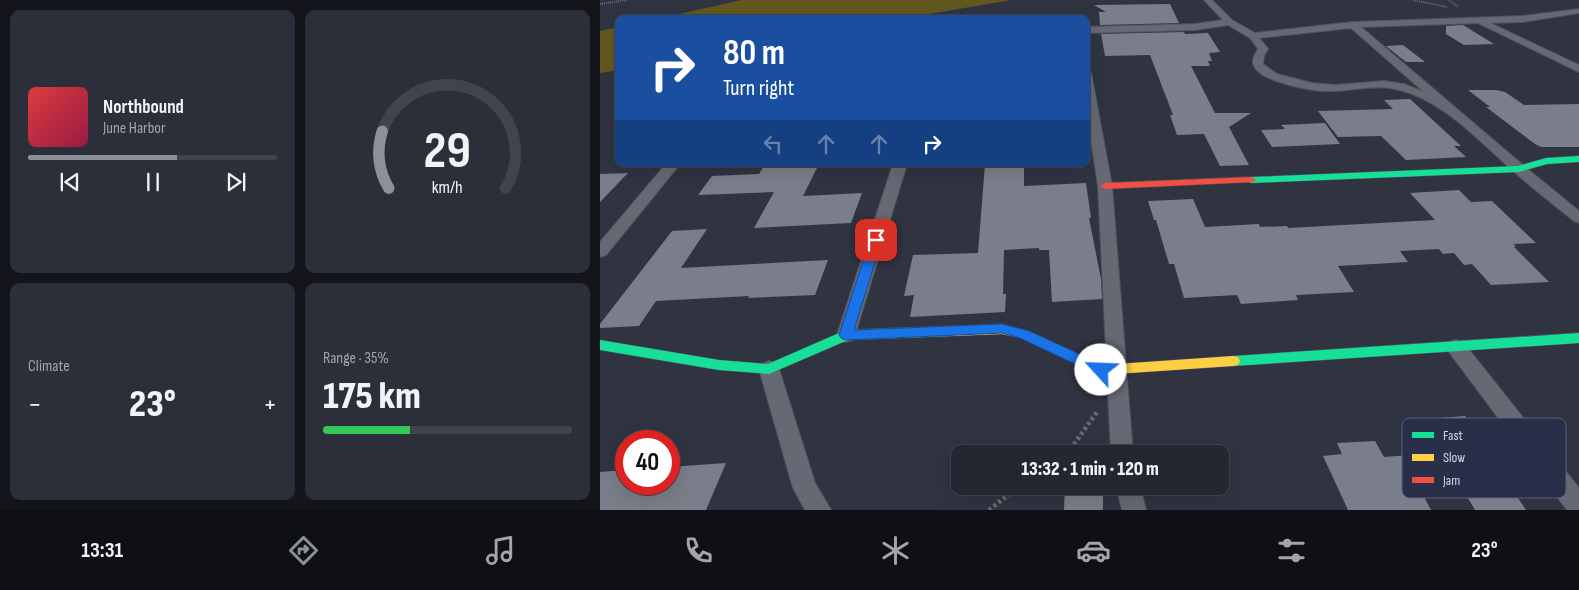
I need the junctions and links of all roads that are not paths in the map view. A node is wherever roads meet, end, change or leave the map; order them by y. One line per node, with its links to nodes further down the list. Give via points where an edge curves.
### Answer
1 (1208, 0): 4 (street)
2 (1579, 11): 3 (street)
3 (1481, 21): 5 (street); 9 (street)
4 (1229, 22): 6 (street); 8 (street)
5 (1353, 25): 8 (street); 11 (street)
6 (1205, 26): 7 (street); 8 (street)
7 (1090, 30)
8 (1250, 34): 11 (street, via 1263,49 1258,56 1258,65 1270,74 1325,88 1400,87)
9 (1579, 69)
10 (1090, 96): 16 (street)
11 (1455, 113): 15 (street)
12 (1579, 159): 15 (street, via 1546,161)
13 (671, 167): 18 (street)
14 (899, 167): 19 (street)
15 (1519, 169): 16 (street); 17 (street)
16 (1105, 186): 24 (street)
17 (1579, 218)
18 (600, 252)
19 (846, 335): 23 (street); 24 (street, via 1002,329 1024,334 1101,370)
20 (1579, 338): 22 (street)
21 (600, 345): 23 (street, via 719,365)
22 (1456, 347): 24 (street); 25 (street)
23 (770, 369): 30 (street, via 805,488)
24 (1118, 369): 26 (street)
25 (1511, 418)
26 (1122, 445)
27 (1566, 490): 29 (street)
28 (1130, 495): 31 (street)
29 (1579, 507)
30 (819, 510)
31 (1134, 510)

